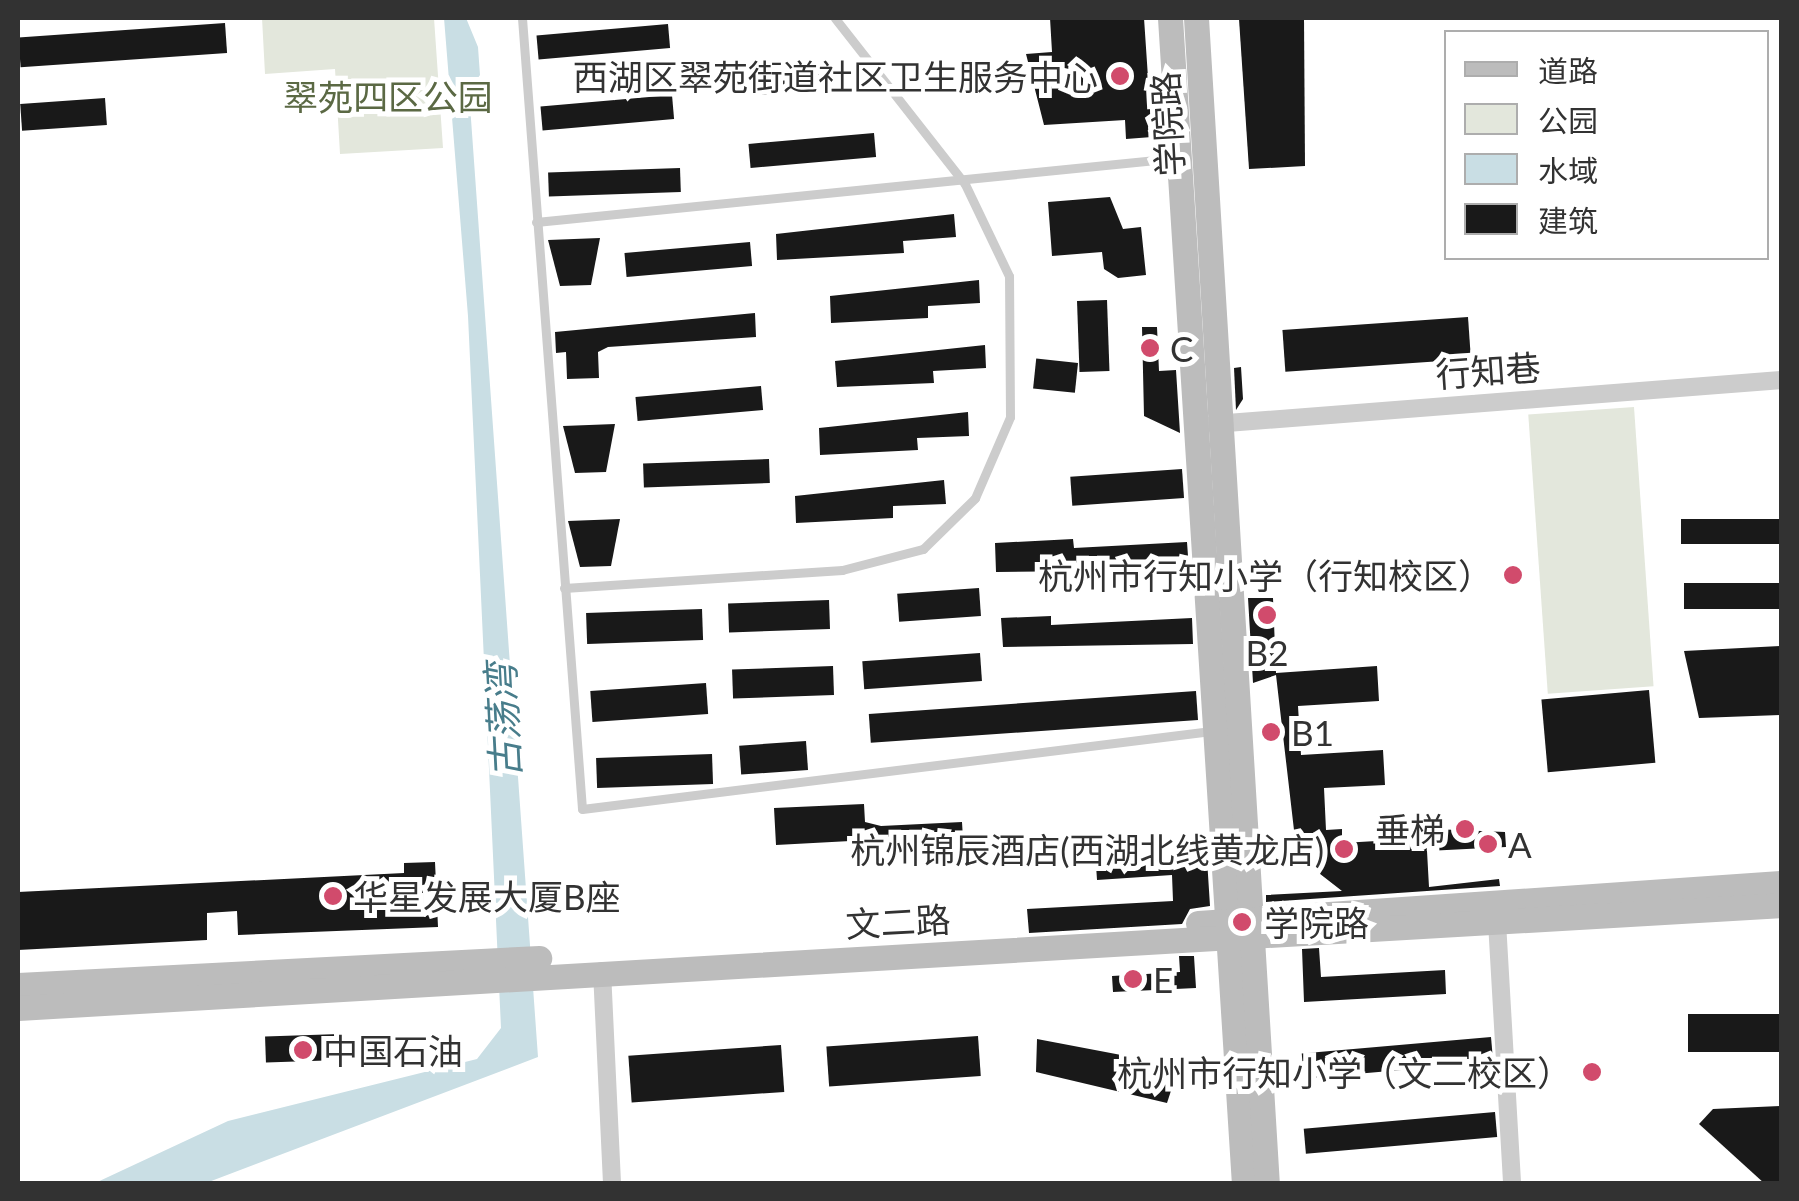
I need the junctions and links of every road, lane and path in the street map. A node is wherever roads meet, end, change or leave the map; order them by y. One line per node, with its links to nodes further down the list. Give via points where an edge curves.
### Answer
1 (522, 18): 8 (lane)
2 (835, 18): 7 (lane)
3 (1170, 18): 6 (main road, 学院路)
4 (1196, 18): 5 (main road, 学院路)
5 (1204, 155): 6 (lane); 10 (main road, 学院路)
6 (1173, 158): 7 (lane); 10 (main road, 学院路)
7 (965, 184): 8 (lane); 11 (lane, via 1009,276 1010,418 975,498 923,549 842,570)
8 (536, 222): 11 (lane)
9 (1782, 380): 10 (street, 行知巷)
10 (1210, 424): 12 (main road, 学院路); 16 (main road, 学院路)
11 (564, 588): 12 (lane, via 582,809)
12 (1219, 730): 16 (main road, 学院路)
13 (1782, 883): 16 (main road, 文二路)
14 (1782, 905): 15 (main road, 文二路)
15 (1496, 922): 16 (main road, 文二路); 25 (street)
16 (1239, 929): 17 (main road, 文二路); 19 (main road, 文二路); 23 (main road, 学院路); 24 (main road, 学院路)
17 (541, 966): 18 (main road, 文二路); 19 (main road, 文二路)
18 (491, 969): 20 (main road, 文二路); 21 (main road, 文二路)
19 (602, 971): 22 (street)
20 (18, 986)
21 (18, 1008)
22 (612, 1184)
23 (1244, 1184)
24 (1267, 1184)
25 (1512, 1184)

